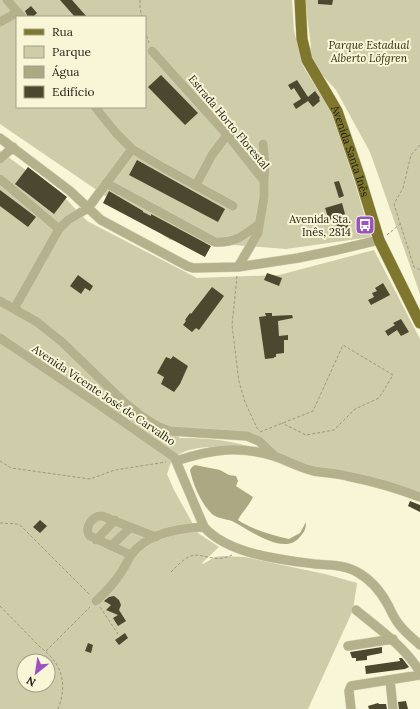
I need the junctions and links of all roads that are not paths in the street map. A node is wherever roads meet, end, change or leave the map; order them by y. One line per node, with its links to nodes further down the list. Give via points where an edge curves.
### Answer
1 (7, 0): 3 (street)
2 (300, 0): 22 (main road, Avenida Santa Inês, via 306,57 337,111)
3 (20, 15)
4 (16, 16): 5 (street)
5 (0, 22)
6 (152, 51): 8 (street, Estrada Horto Florestal)
7 (96, 108): 12 (street)
8 (227, 135): 15 (street, Estrada Horto Florestal); 17 (street, via 212,155)
9 (0, 138): 11 (street)
10 (263, 144): 15 (street)
11 (13, 148): 13 (street); 19 (street, via 70,191)
12 (132, 149): 16 (street); 17 (street)
13 (0, 159)
14 (0, 179): 21 (street)
15 (264, 181): 20 (street, Estrada Horto Florestal)
16 (106, 183): 19 (street); 20 (street, via 215,242 237,240)
17 (196, 185): 18 (street)
18 (232, 206)
19 (88, 208): 21 (street, via 68,220); 23 (street, via 101,220 188,266 199,269)
20 (259, 224): 23 (street, Estrada Horto Florestal, via 256,236)
21 (59, 229): 25 (street)
22 (379, 241): 23 (street); 26 (main road, Avenida Santa Inês)
23 (238, 267)
24 (0, 301): 25 (street)
25 (14, 309): 28 (street, via 37,322 62,342)
26 (420, 323)
27 (0, 338): 29 (street, Avenida Vicente José de Carvalho)
28 (124, 402): 29 (street); 30 (street, via 143,418 170,431 247,436 259,442)
29 (113, 414): 31 (street, Avenida Vicente José de Carvalho)
30 (278, 458): 31 (street, via 236,449 201,453); 32 (street, via 311,470 346,476)
31 (176, 461): 35 (street, Avenida Vicente José de Carvalho)
32 (420, 497)
33 (115, 520): 34 (street); 37 (street); 37 (street, via 98,515 92,519 87,533)
34 (131, 527): 36 (street); 38 (street)
35 (204, 527): 36 (street, via 187,528); 43 (street, Avenida Vicente José de Carvalho, via 214,536 237,548 271,558 344,567 363,575 377,589 398,624)
36 (156, 536): 39 (street)
37 (96, 540): 38 (street)
38 (111, 546): 39 (street)
39 (131, 554): 40 (street, via 116,581)
40 (96, 601)
41 (356, 610): 42 (street)
42 (393, 640): 44 (street); 45 (street, via 413,660)
43 (420, 645)
44 (348, 646)
45 (420, 672)
46 (420, 675): 47 (street)
47 (390, 680): 48 (street, via 351,686); 49 (street)
48 (351, 709)
49 (393, 709)

